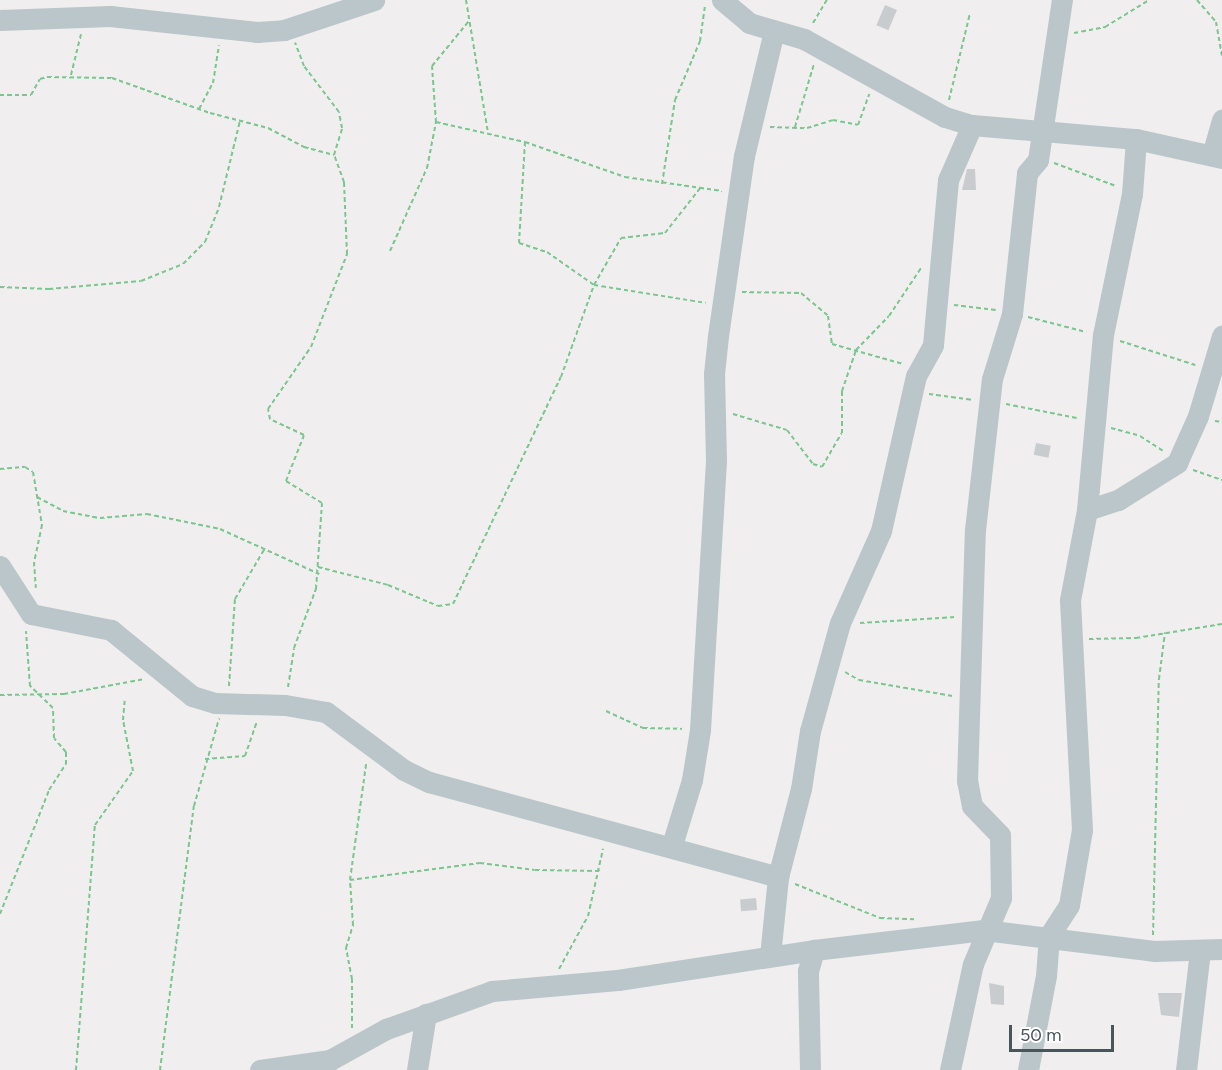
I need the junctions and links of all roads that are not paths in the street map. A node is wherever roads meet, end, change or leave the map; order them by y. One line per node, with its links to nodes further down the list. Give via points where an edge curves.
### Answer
1 (374, 0): 4 (street, via 289,28 256,32)
2 (722, 0): 6 (street, via 749,24)
3 (1062, 0): 9 (street, via 1060,34)
4 (91, 8): 5 (street)
5 (0, 20)
6 (774, 31): 8 (street, via 813,44 945,117); 15 (street, via 728,257 728,292 718,336 716,461 700,730 692,780)
7 (1222, 119): 11 (street)
8 (972, 125): 9 (street); 16 (street, via 948,180 933,345 916,376 881,531 840,623)
9 (1041, 133): 10 (street); 17 (street, via 1038,160 1027,173 1012,314 992,379 981,458 967,780 972,806 1000,835 1001,898 998,914)
10 (1136, 139): 11 (street); 13 (street, via 1132,194 1103,335)
11 (1217, 156)
12 (1222, 336): 13 (street, via 1198,416 1177,463 1118,500)
13 (1087, 510): 18 (street, via 1070,600 1082,830 1069,905)
14 (0, 566): 15 (street, via 34,616 79,620 111,630 192,696 326,712 429,782 601,831)
15 (672, 845): 16 (street)
16 (778, 877): 22 (street)
17 (984, 930): 18 (street); 20 (street); 28 (street, via 968,980)
18 (1049, 936): 21 (street, via 1155,951); 29 (street, via 1046,976)
19 (1222, 949): 21 (street)
20 (814, 950): 22 (street); 27 (street, via 808,971)
21 (1200, 951): 30 (street)
22 (770, 956): 23 (street, via 549,987 492,991)
23 (426, 1014): 24 (street); 26 (street)
24 (313, 1066): 25 (street)
25 (260, 1070)
26 (417, 1070)
27 (810, 1070)
28 (950, 1070)
29 (1028, 1070)
30 (1186, 1070)

